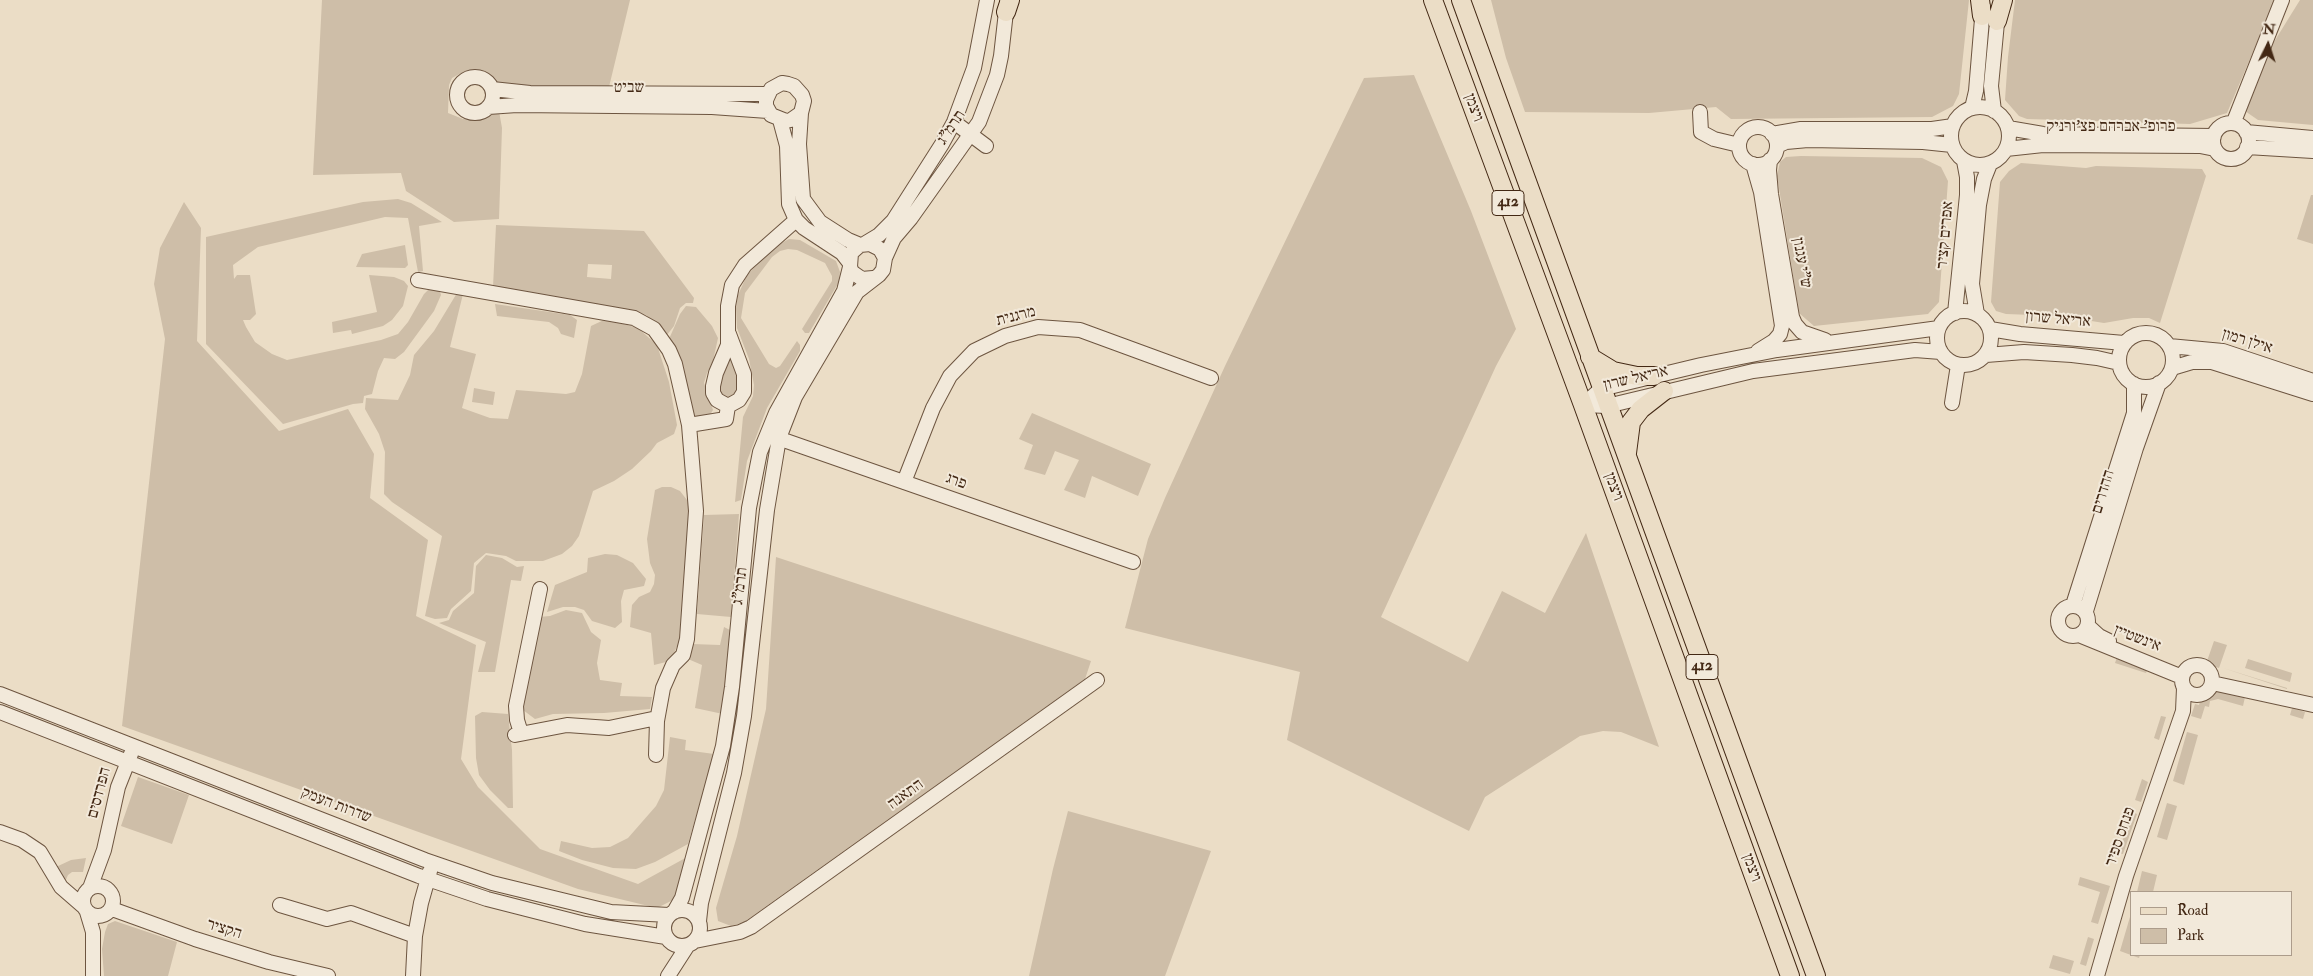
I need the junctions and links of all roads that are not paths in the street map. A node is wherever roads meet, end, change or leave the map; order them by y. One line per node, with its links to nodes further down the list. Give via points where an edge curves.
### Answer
1 (986, 0): 22 (street, תרמ"ג, via 974,68)
2 (1425, 0): 11 (main road)
3 (1433, 0): 11 (main road, ויצמן / 412)
4 (1461, 0): 10 (main road, ויצמן / 412)
5 (1470, 0): 10 (main road)
6 (2001, 0): 9 (main road)
7 (2282, 0): 20 (street)
8 (1008, 4): 26 (street, תרמ"ג, via 997,75 988,102)
9 (1986, 9): 15 (street); 16 (street)
10 (1471, 29): 57 (main road, ויצמן / 412)
11 (1448, 42): 70 (main road, ויצמן / 412)
12 (492, 89): 13 (street, שביט, via 530,93); 14 (street); 14 (street, via 483,78 476,76 462,81 456,94 457,101 466,112 481,112)
13 (768, 94): 17 (street); 19 (street, via 782,83 794,86 802,95)
14 (488, 107): 17 (street, שביט, via 712,107)
15 (1972, 108): 16 (street); 23 (street, via 1960,115)
16 (1994, 110): 24 (street)
17 (768, 111): 21 (street)
18 (1700, 112): 30 (street, via 1701,132)
19 (800, 113): 21 (street, via 791,120); 41 (street, via 803,199 820,222 848,240)
20 (2235, 119)
21 (780, 120): 40 (street, via 787,146 789,204)
22 (954, 122): 26 (street); 41 (street, תרמ"ג, via 896,217 879,235)
23 (1953, 126): 28 (street, via 1932,130 1801,129); 31 (street)
24 (2008, 128): 29 (street, פרופ' אברהם פצ'ורניק, via 2043,134); 34 (street)
25 (2246, 132): 27 (street); 29 (street, via 2239,125 2228,123 2219,127); 33 (street)
26 (969, 135): 32 (street); 42 (street, תרמ"ג, via 911,218 899,230)
27 (2313, 138)
28 (1774, 140): 30 (street, via 1762,128 1750,129 1742,136); 31 (street); 36 (street)
29 (2214, 143): 33 (street, via 2220,155 2230,158 2241,155); 34 (street, פרופ' אברהם פצ'ורניק, via 2200,146 2029,145)
30 (1739, 145): 38 (street, via 1744,159)
31 (1952, 145): 37 (street)
32 (986, 146)
33 (2247, 147): 35 (street)
34 (2006, 149): 39 (street)
35 (2313, 151)
36 (1770, 160): 38 (street); 51 (street, ש"י עגנון, via 1771,194 1795,324 1808,336)
37 (1964, 160): 39 (street, via 1977,165); 46 (street, אפרים קציר, via 1968,177 1967,195)
38 (1753, 164): 55 (street, ש"י עגנון, via 1761,192 1782,326 1774,341)
39 (1990, 164): 47 (street, אפרים קציר, via 1984,179 1972,284)
40 (796, 220): 43 (street, via 842,253); 50 (street, via 766,244 737,275 728,306)
41 (862, 244): 42 (street, via 880,248); 43 (street, via 851,253)
42 (885, 258): 44 (street, via 883,270)
43 (849, 264): 44 (street, via 852,272 862,279); 74 (street, תרמ"ג, via 844,291 786,393)
44 (873, 278): 74 (street, תרמ"ג, via 857,292)
45 (418, 280): 73 (street, via 624,315 645,323 662,338 669,350)
46 (1955, 313): 47 (street); 48 (street, via 1948,316)
47 (1977, 314): 49 (street)
48 (1939, 328): 51 (street, אריאל שרון); 54 (street)
49 (1990, 329): 52 (street, אריאל שרון); 56 (street, via 1991,342)
50 (729, 334): 71 (street, via 726,353 713,386 717,400); 71 (street, via 744,374 744,392 739,400)
51 (1836, 342): 55 (street, אריאל שרון)
52 (2124, 343): 53 (street, via 2145,333 2160,337); 58 (street)
53 (2169, 346): 60 (street); 63 (street, אילן רמון, via 2223,351)
54 (1941, 352): 59 (street); 67 (street, אריאל שרון, via 1915,350 1835,359 1753,371)
55 (1750, 355): 61 (street, אריאל שרון)
56 (1986, 355): 58 (street, אריאל שרון, via 2024,352 2072,355); 59 (street, via 1973,364)
57 (1590, 357): 61 (main road, via 1613,371); 66 (main road, ויצמן / 412)
58 (2119, 363): 64 (street, via 2121,372)
59 (1958, 364): 69 (street)
60 (2172, 368): 65 (street); 68 (street, אילן רמון, via 2192,362 2212,362)
61 (1654, 376): 66 (street, אריאל שרון)
62 (1211, 378): 76 (street, מרגנית, via 1080,330 1038,327 1004,336 974,351 950,376)
63 (2313, 381)
64 (2134, 384): 65 (street); 79 (street, ההדרים, via 2134,412)
65 (2159, 384): 79 (street, ההדרים)
66 (1601, 389): 70 (street, אריאל שרון); 72 (main road, ויצמן / 412)
67 (1664, 391): 72 (street, אריאל שרון); 75 (main road, via 1641,409 1631,422)
68 (2313, 394)
69 (1952, 403)
70 (1583, 405): 72 (street, אריאל שרון); 113 (main road, ויצמן / 412)
71 (728, 406): 73 (street, via 726,418)
72 (1607, 406): 75 (main road, ויצמן / 412)
73 (689, 425): 87 (street, via 696,511 688,640 663,688)
74 (772, 436): 76 (street, פרג); 101 (street, תרמ"ג, via 755,470 723,746 682,898); 102 (street, תרמ"ג, via 744,716 734,773 701,903)
75 (1626, 459): 114 (main road, ויצמן / 412)
76 (904, 482): 77 (street, פרג)
77 (1134, 562)
78 (540, 589): 87 (street, via 516,706 518,734 567,725 609,728)
79 (2079, 608): 80 (street, via 2089,619); 80 (street, via 2063,609 2058,622 2064,633 2072,636)
80 (2083, 630): 82 (street, אינשטיין)
81 (1097, 680): 103 (street, התאנה, via 751,927)
82 (2187, 682): 83 (street, via 2206,691); 83 (street, אינשטיין, via 2198,665 2207,668); 115 (street, פנחס ספיר, via 2183,711 2126,876)
83 (2212, 683): 85 (street)
84 (0, 694): 88 (street, שדרות העמק)
85 (2313, 705)
86 (0, 712): 90 (street)
87 (657, 718): 89 (street)
88 (134, 746): 90 (street, הפרדסים); 93 (street, שדרות העמק)
89 (656, 755)
90 (128, 762): 92 (street, הפרדסים, via 118,788); 94 (street)
91 (0, 832): 95 (street, via 22,840 40,852)
92 (104, 850): 96 (street, הפרדסים); 97 (street, הפרדסים)
93 (433, 863): 94 (street); 101 (street, שדרות העמק, via 492,883 588,908 634,914)
94 (428, 879): 104 (street); 105 (street, via 531,911)
95 (64, 890): 96 (street, via 72,894); 99 (street)
96 (88, 890): 97 (street, via 100,886); 99 (street, via 83,899)
97 (108, 890): 100 (street, via 113,898)
98 (280, 905): 104 (street, via 327,919 351,914)
99 (86, 910): 100 (street, via 96,916); 106 (street, via 92,924)
100 (109, 912): 106 (street, via 100,922); 108 (street, הקציר)
101 (672, 913): 102 (street, via 680,910 691,912); 105 (street, via 664,923)
102 (700, 924): 103 (street, via 717,932); 107 (street, via 698,937)
103 (733, 934): 107 (street, התאנה)
104 (415, 936): 111 (street)
105 (668, 940): 107 (street, via 679,946); 112 (street, via 671,956)
106 (93, 942): 109 (street)
107 (692, 943): 112 (street)
108 (294, 972): 110 (street, הקציר)
109 (93, 976)
110 (328, 976)
111 (413, 976)
112 (668, 976)
113 (1790, 976)
114 (1816, 976)
115 (2097, 976)

